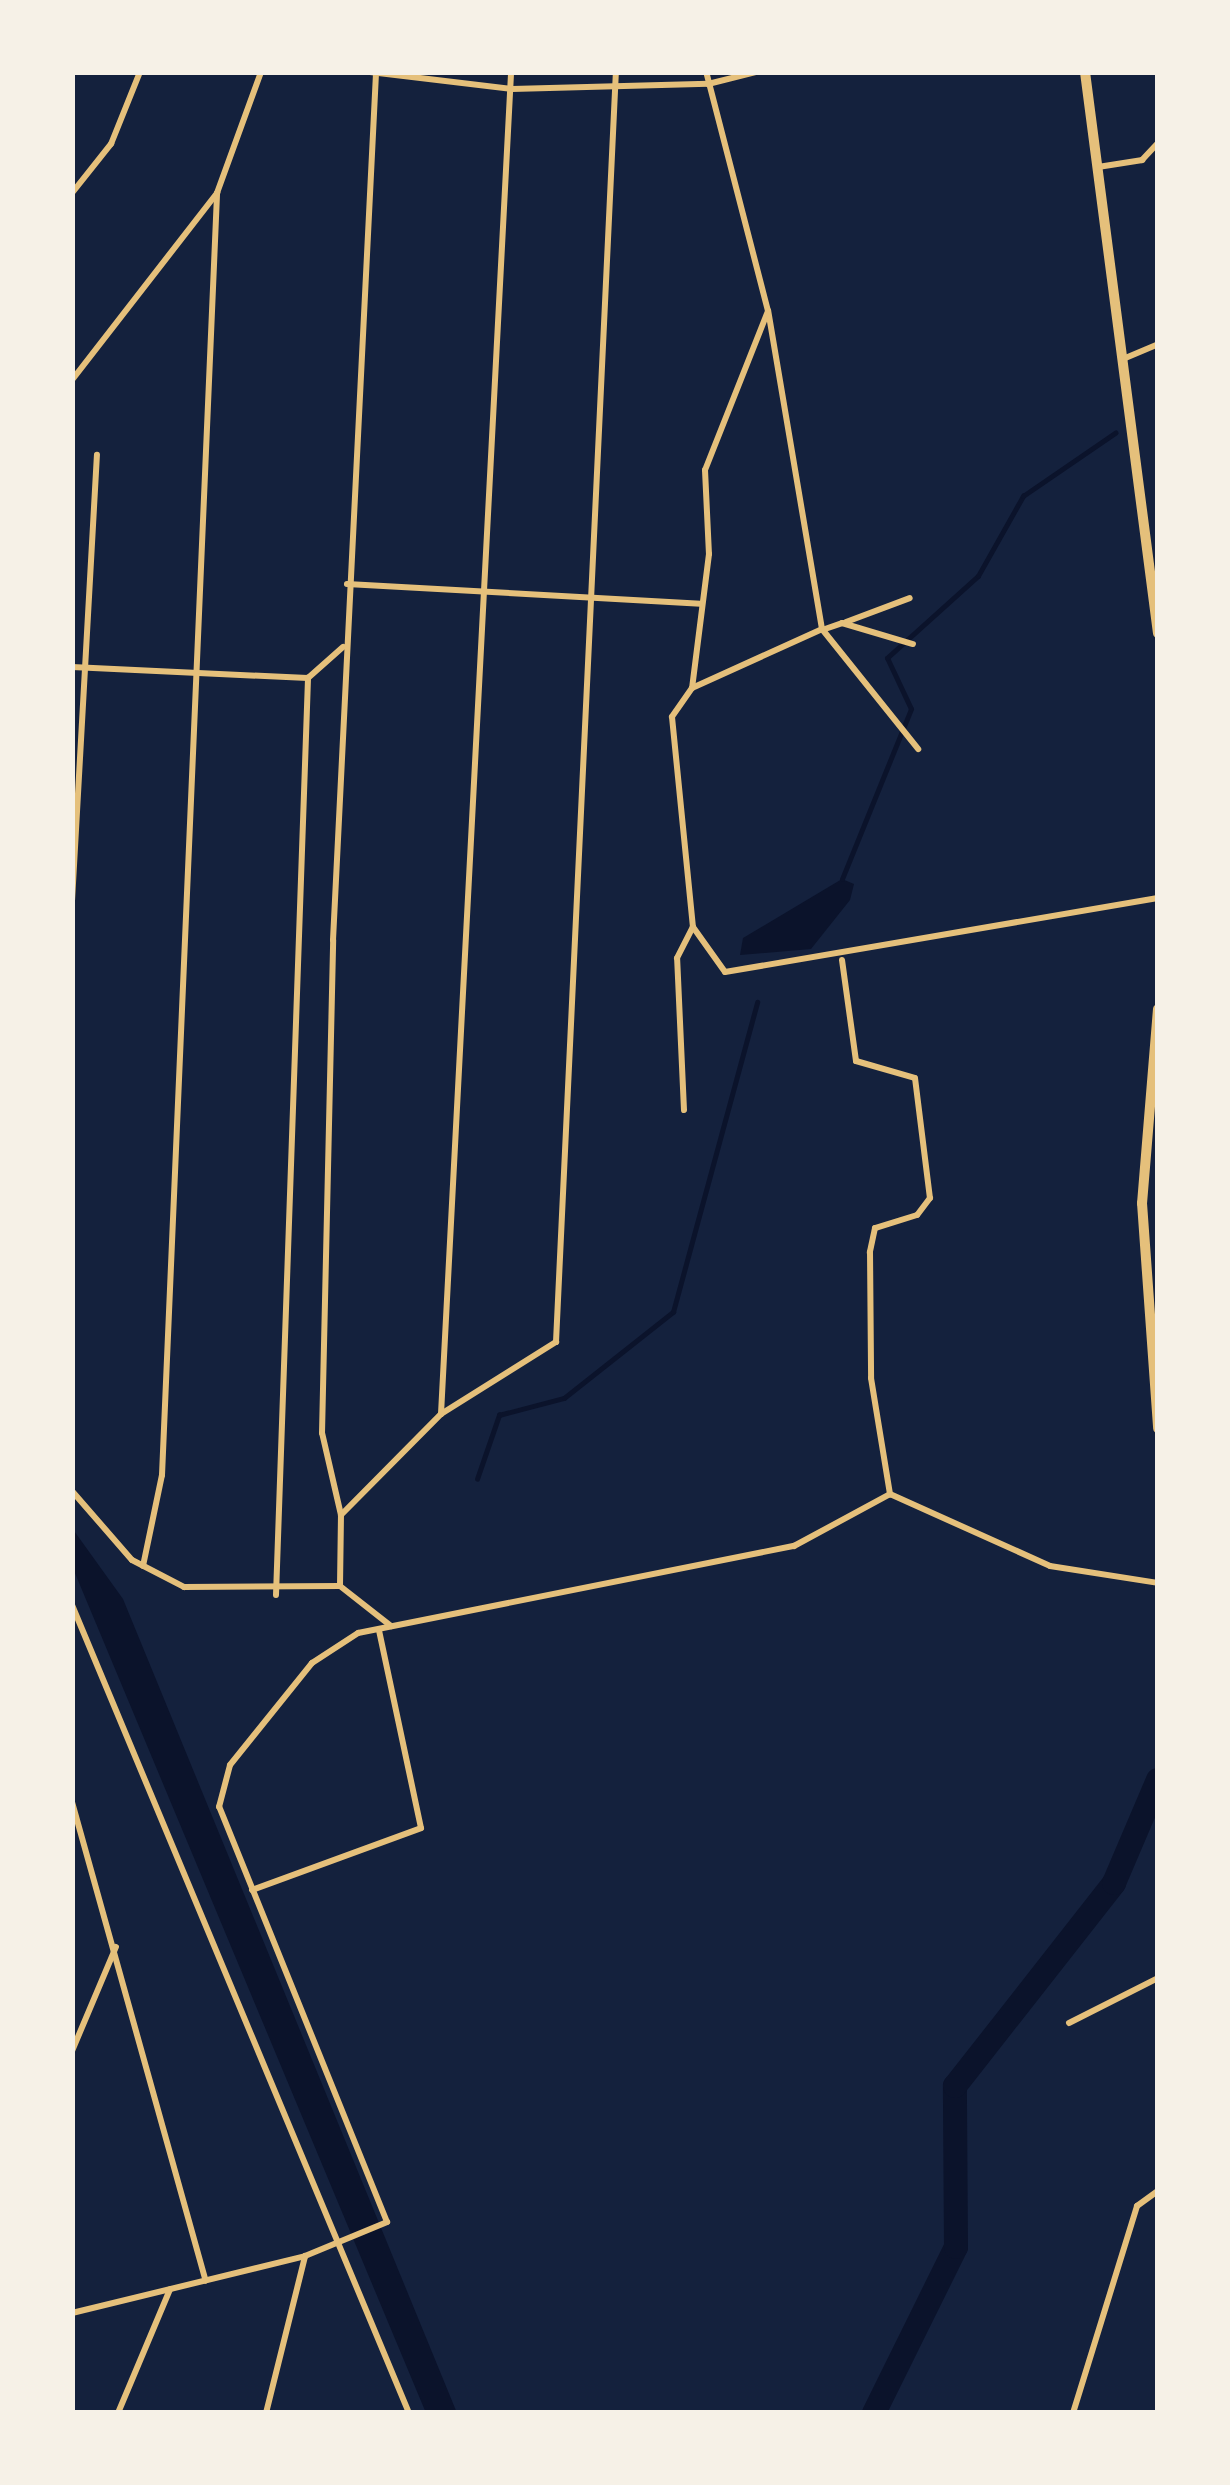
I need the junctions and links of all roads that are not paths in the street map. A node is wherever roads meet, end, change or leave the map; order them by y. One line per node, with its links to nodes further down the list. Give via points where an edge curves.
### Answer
1 (140, 72): 14 (street, via 111,144)
2 (261, 72): 15 (street)
3 (374, 72): 10 (street); 21 (street)
4 (512, 72): 10 (street)
5 (616, 72): 11 (street)
6 (706, 72): 9 (street)
7 (756, 72): 9 (street)
8 (1085, 72): 13 (main road)
9 (708, 84): 11 (street); 16 (street)
10 (512, 89): 11 (street); 22 (street)
11 (616, 89): 24 (street)
12 (1158, 143): 13 (street, via 1142,160)
13 (1098, 167): 18 (main road)
14 (72, 193)
15 (217, 193): 19 (street); 33 (street)
16 (768, 311): 25 (street, via 705,470); 27 (street)
17 (1158, 344): 18 (street)
18 (1124, 359): 28 (main road)
19 (72, 380)
20 (97, 455): 32 (street)
21 (346, 584): 22 (street); 30 (street)
22 (481, 598): 24 (street); 43 (street)
23 (910, 598): 26 (street)
24 (598, 601): 25 (street); 43 (street, via 556,1342)
25 (700, 604): 35 (street)
26 (842, 623): 27 (street); 29 (street)
27 (822, 629): 35 (street); 36 (street)
28 (1158, 633)
29 (913, 644)
30 (343, 646): 34 (street); 47 (street, via 322,1432)
31 (72, 668): 32 (street)
32 (84, 668): 33 (street); 38 (street)
33 (194, 671): 34 (street); 48 (street, via 162,1475)
34 (308, 678): 51 (street)
35 (692, 688): 39 (street, via 672,717)
36 (918, 749)
37 (1158, 898): 40 (street)
38 (72, 901)
39 (693, 927): 40 (street, via 725,972); 42 (street, via 677,958)
40 (842, 960): 46 (street, via 856,1061 915,1078 930,1198 917,1215 875,1228 870,1252 871,1378)
41 (1158, 1009): 44 (main road, via 1142,1203)
42 (683, 1110)
43 (441, 1414): 47 (street)
44 (1158, 1428)
45 (72, 1491): 48 (street)
46 (890, 1494): 49 (street, via 1050,1566); 53 (street, via 794,1546)
47 (341, 1514): 50 (street)
48 (143, 1566): 51 (street, via 184,1587)
49 (1158, 1583)
50 (340, 1586): 51 (street); 53 (street)
51 (276, 1594)
52 (72, 1605): 62 (street)
53 (394, 1629): 54 (street)
54 (379, 1630): 56 (street, via 312,1663 230,1765 219,1807); 56 (street, via 421,1828)
55 (72, 1802): 57 (street)
56 (252, 1890): 62 (street, via 380,2225)
57 (117, 1943): 60 (street); 64 (street)
58 (1158, 1978): 59 (street)
59 (1069, 2023)
60 (72, 2051)
61 (1158, 2191): 70 (street, via 1137,2206)
62 (339, 2246): 63 (street); 69 (street)
63 (305, 2256): 64 (street); 68 (street)
64 (206, 2281): 65 (street)
65 (170, 2289): 66 (street); 67 (street)
66 (72, 2313)
67 (118, 2413)
68 (266, 2413)
69 (409, 2413)
70 (1074, 2413)

